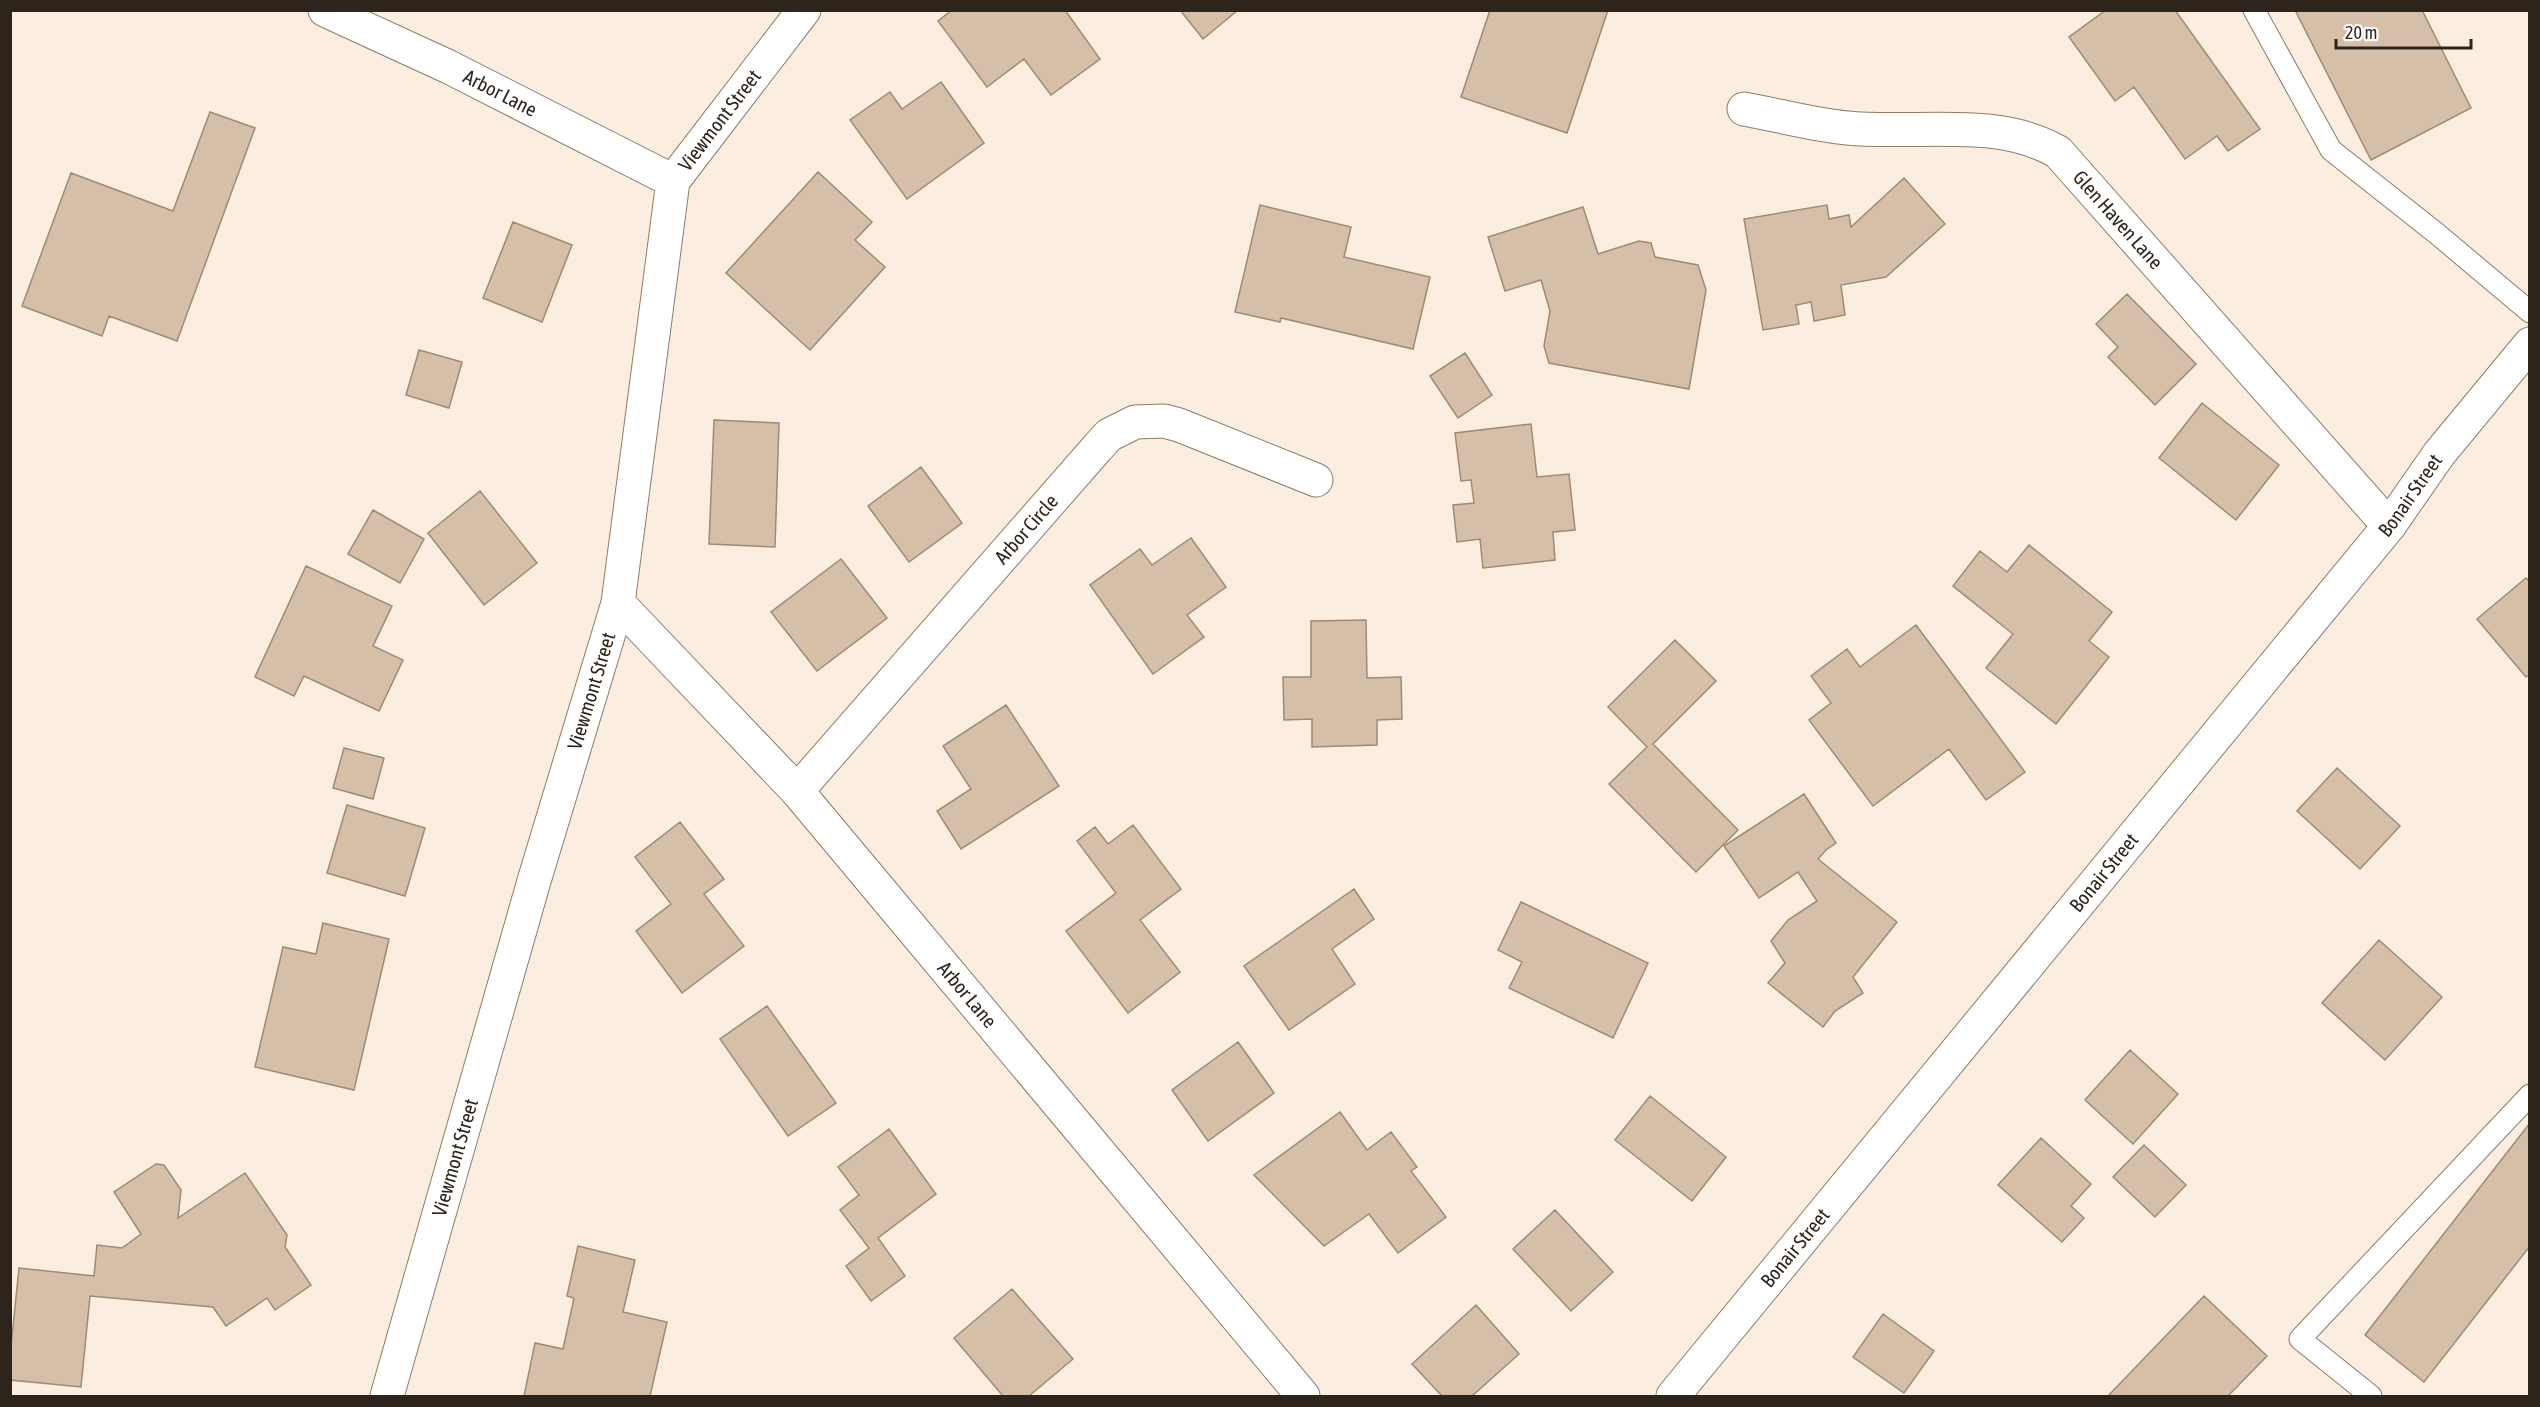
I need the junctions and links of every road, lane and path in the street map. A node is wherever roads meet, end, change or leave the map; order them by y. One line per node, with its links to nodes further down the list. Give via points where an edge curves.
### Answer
1 (325, 10): 5 (street, Arbor Lane, via 449,67)
2 (804, 10): 5 (street, Viewmont Street)
3 (2254, 10): 6 (lane, via 2331,150)
4 (1744, 109): 9 (street, Glen Haven Lane, via 1847,128 1996,131 2049,146)
5 (673, 181): 10 (street, Viewmont Street)
6 (2529, 312)
7 (2529, 344): 9 (street, Bonair Street, via 2439,454)
8 (1316, 480): 11 (street, Arbor Circle, via 1179,425 1149,421 1122,427 1098,447)
9 (2389, 526): 15 (street, Bonair Street)
10 (618, 603): 11 (street, Arbor Lane); 13 (street, Viewmont Street)
11 (797, 791): 14 (street, Arbor Lane)
12 (2529, 1095): 16 (lane, via 2300,1339)
13 (387, 1396)
14 (1303, 1396)
15 (1673, 1396)
16 (2371, 1396)

